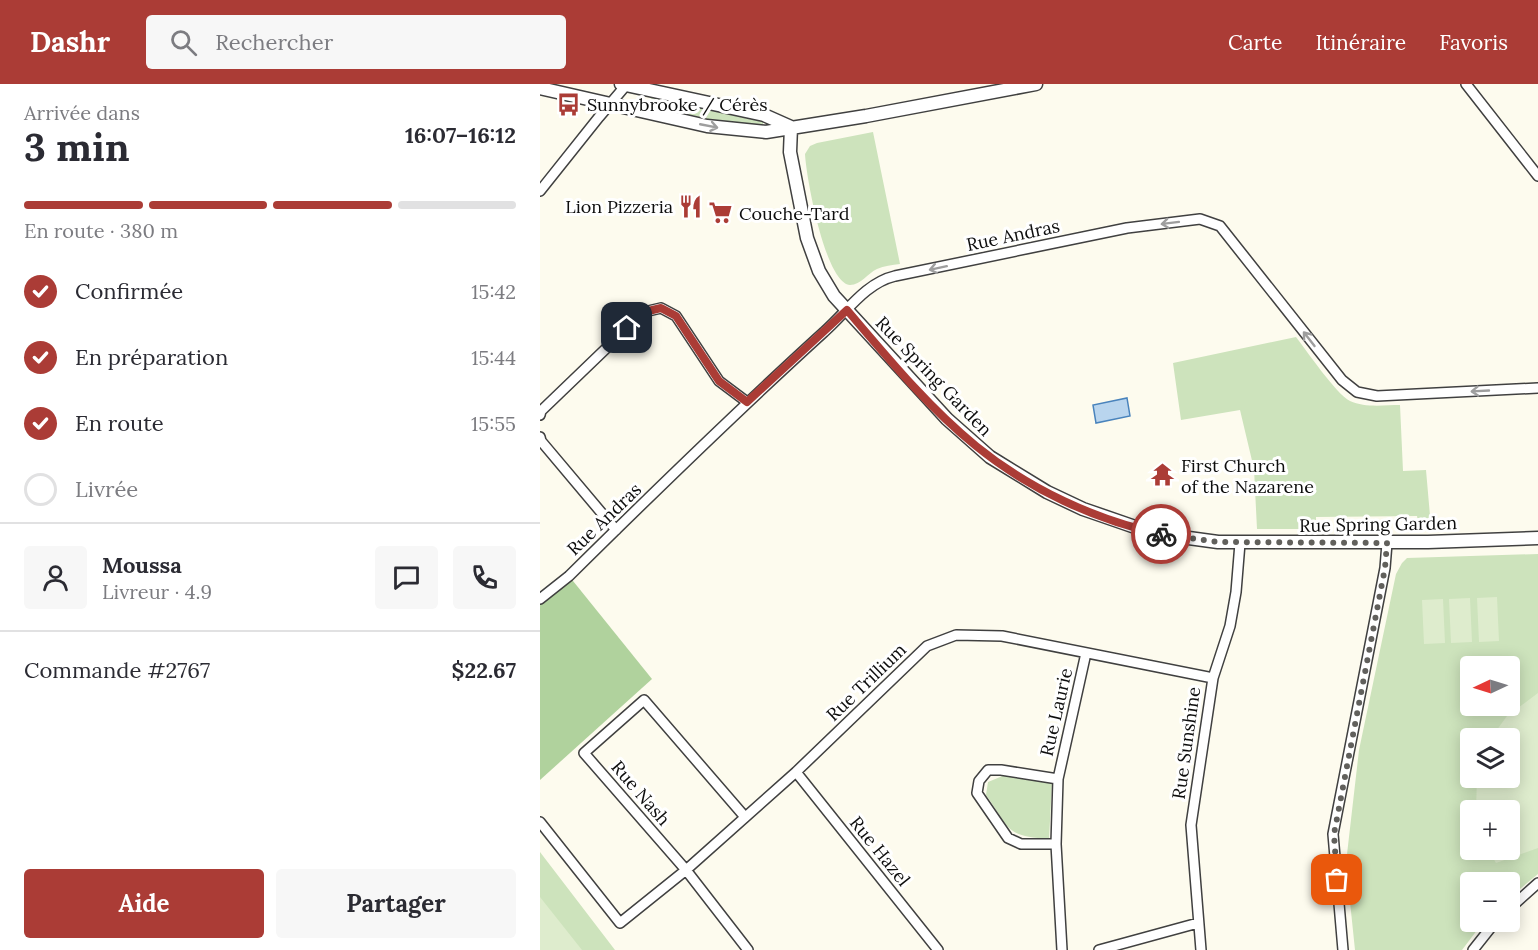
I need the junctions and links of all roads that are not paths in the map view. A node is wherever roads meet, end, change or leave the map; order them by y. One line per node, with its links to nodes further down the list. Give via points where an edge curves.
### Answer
1 (625, 84): 6 (street); 7 (street, via 764,115)
2 (1036, 84): 4 (street)
3 (1467, 84): 8 (street)
4 (1002, 87): 7 (street, via 866,116)
5 (540, 88): 6 (street)
6 (611, 104): 7 (street, one-way to 7, via 737,130 766,132); 9 (street)
7 (791, 127): 10 (street, Rue Spring Garden, via 791,160 809,246 824,279)
8 (1538, 176)
9 (540, 191)
10 (847, 310): 11 (street, Rue Andras, one-way to 10, via 1377,396 1357,392 1342,380 1220,226 1200,219 1127,228 895,276 876,283); 12 (street, Rue Andras); 17 (street, Rue Spring Garden, via 947,419 990,457 1026,480 1083,509 1130,526 1174,536)
11 (1538, 388)
12 (747, 402): 13 (street, via 719,381 676,316 661,308 644,312); 15 (street, Rue Andras)
13 (540, 416)
14 (540, 437): 15 (street)
15 (616, 530): 19 (street, Rue Andras)
16 (1538, 538): 18 (street, Rue Spring Garden)
17 (1240, 543): 18 (street, Rue Spring Garden); 21 (street, Rue Sunshine, via 1230,626)
18 (1387, 543): 37 (street, via 1334,834)
19 (540, 599)
20 (1086, 653): 21 (street, Rue Trillium); 22 (street, Rue Trillium, via 1002,636 956,634 927,646); 23 (street, Rue Laurie)
21 (1212, 678): 30 (street, Rue Sunshine, via 1191,825)
22 (796, 772): 24 (street, Rue Trillium); 33 (street, Rue Hazel)
23 (1058, 779): 26 (street, Rue Laurie); 26 (street, Rue Laurie, via 988,770 979,781 977,793 1008,838 1021,844)
24 (745, 817): 27 (street, Rue Trillium); 27 (street, Rue Nash, via 644,700 584,753)
25 (540, 822): 27 (street, via 620,923)
26 (1056, 844): 34 (street, Rue Laurie)
27 (686, 870): 32 (street)
28 (1538, 883): 29 (street)
29 (1520, 899)
30 (1198, 923): 35 (street); 36 (street, Rue Sunshine)
31 (1487, 932): 38 (street)
32 (748, 950)
33 (938, 950)
34 (1062, 950)
35 (1099, 950)
36 (1201, 950)
37 (1343, 950)
38 (1473, 950)

